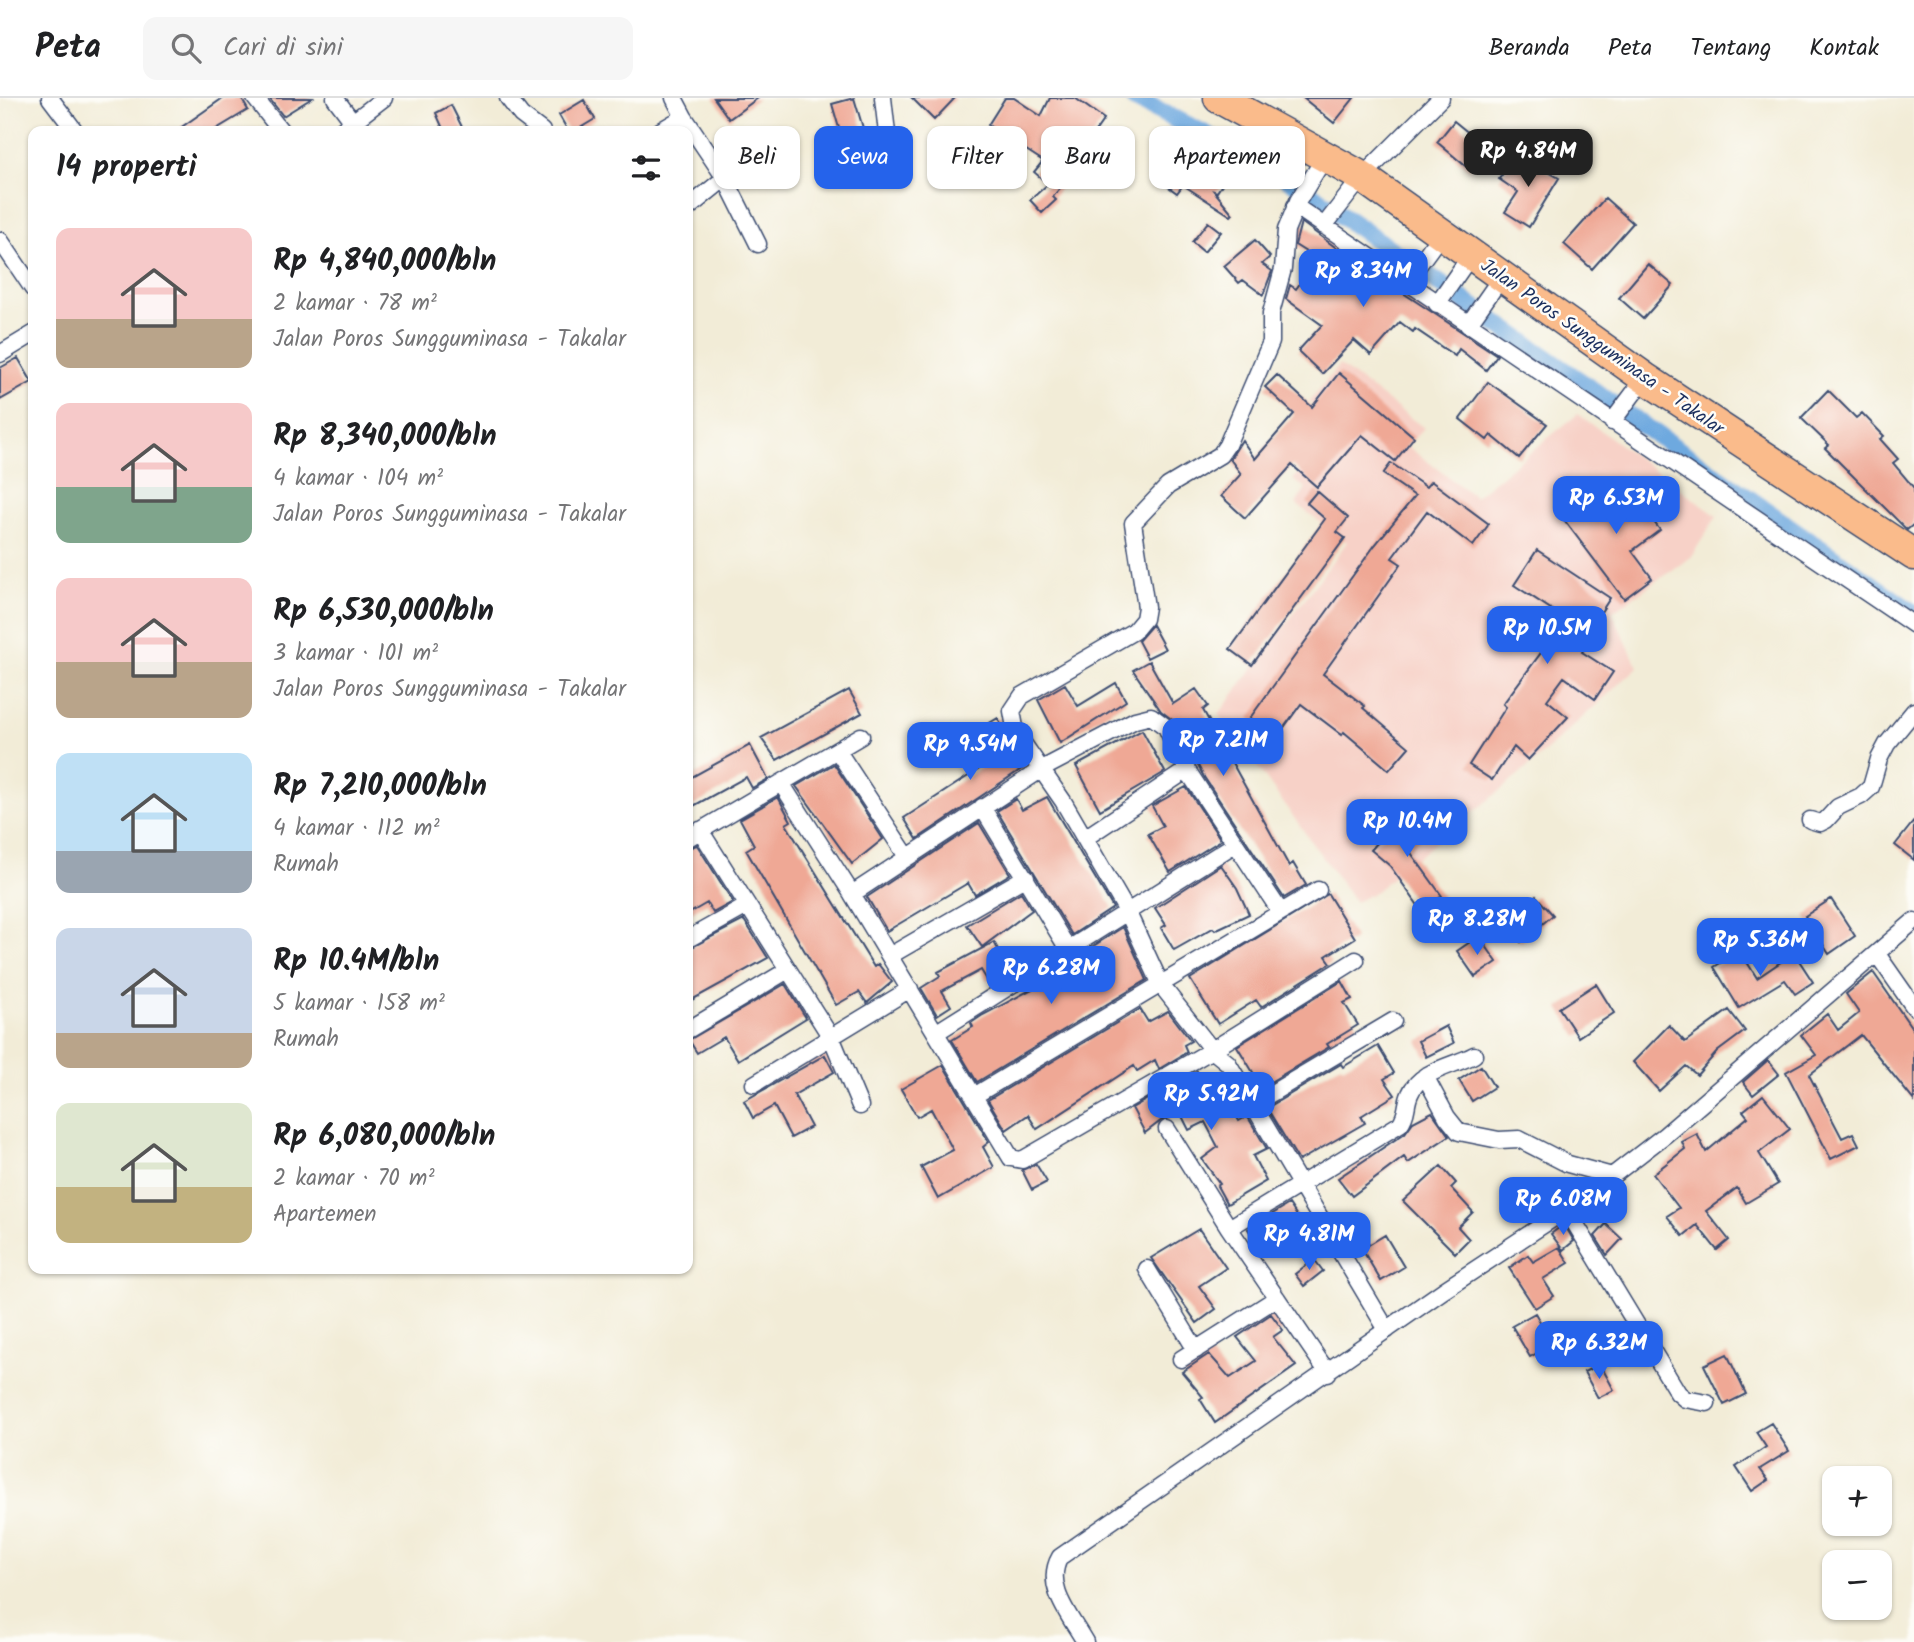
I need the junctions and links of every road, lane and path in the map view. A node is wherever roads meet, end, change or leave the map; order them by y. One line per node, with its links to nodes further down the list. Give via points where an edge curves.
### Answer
1 (50, 98): 11 (street)
2 (256, 98): 12 (street)
3 (335, 98): 13 (street)
4 (384, 98): 13 (street)
5 (508, 98): 14 (street)
6 (674, 98): 10 (street)
7 (883, 98): 17 (street)
8 (1219, 98): 20 (highway, Jalan Poros Sungguminasa - Takalar)
9 (1441, 98): 21 (street)
10 (684, 117): 15 (street); 16 (street)
11 (71, 126)
12 (277, 126)
13 (347, 126)
14 (535, 126)
15 (669, 126)
16 (690, 126)
17 (886, 126)
18 (693, 130): 19 (street)
19 (714, 162)
20 (1322, 162): 21 (highway, Jalan Poros Sungguminasa - Takalar); 24 (street)
21 (1355, 186): 26 (street); 28 (highway, Jalan Poros Sungguminasa - Takalar)
22 (714, 187): 25 (street)
23 (730, 189): 29 (street)
24 (1297, 203): 26 (street); 45 (street, via 1286,230 1283,269 1271,313 1271,342 1227,445 1220,455 1168,486 1133,523 1144,620 1134,631 1014,704 1011,719 1016,733)
25 (693, 204)
26 (1327, 222): 31 (street)
27 (0, 240): 32 (street)
28 (1435, 243): 30 (highway, Jalan Poros Sungguminasa - Takalar); 31 (street)
29 (758, 244)
30 (1466, 262): 33 (highway, Jalan Poros Sungguminasa - Takalar); 34 (street)
31 (1407, 280): 34 (street)
32 (28, 282)
33 (1497, 282): 35 (street); 38 (highway, Jalan Poros Sungguminasa - Takalar)
34 (1439, 300): 35 (street)
35 (1470, 321): 39 (street)
36 (28, 337): 37 (street)
37 (0, 354)
38 (1640, 385): 39 (street); 40 (highway, Jalan Poros Sungguminasa - Takalar)
39 (1613, 420): 41 (street)
40 (1914, 555)
41 (1914, 625)
42 (1914, 711): 49 (street, via 1887,744 1871,787 1826,820)
43 (861, 736): 44 (street)
44 (838, 750): 47 (street); 53 (street)
45 (1042, 769): 46 (street, via 1151,716 1166,727); 48 (street); 51 (street)
46 (1187, 770): 51 (street); 52 (street)
47 (781, 783): 50 (street); 56 (street)
48 (982, 807): 53 (street); 54 (street)
49 (1810, 820)
50 (694, 834): 57 (street)
51 (1085, 838): 59 (street)
52 (1235, 844): 58 (street); 59 (street)
53 (906, 855): 56 (street)
54 (1026, 877): 62 (street); 64 (street)
55 (1318, 890): 58 (street)
56 (852, 894): 64 (street)
57 (747, 906): 61 (street); 66 (street)
58 (1280, 911): 67 (street)
59 (1128, 913): 62 (street); 67 (street)
60 (1914, 921): 63 (street)
61 (693, 936)
62 (1068, 949): 72 (street)
63 (1877, 954): 69 (street); 82 (street)
64 (891, 955): 68 (street)
65 (1356, 960): 74 (street)
66 (788, 970): 71 (street); 73 (street)
67 (1161, 985): 74 (street); 78 (street)
68 (910, 989): 72 (street); 73 (street)
69 (1914, 1007)
70 (1393, 1021): 79 (street)
71 (693, 1027)
72 (937, 1032): 78 (street)
73 (832, 1039): 77 (street); 80 (street)
74 (1212, 1050): 78 (street, via 1018,1161 1006,1153); 79 (street, via 1228,1063)
75 (1474, 1055): 76 (street)
76 (1425, 1076): 82 (street, via 1459,1132 1519,1139 1568,1164); 83 (street, via 1410,1093 1400,1125)
77 (754, 1084)
78 (974, 1096)
79 (1252, 1105): 83 (street)
80 (860, 1106)
81 (1167, 1129): 85 (street)
82 (1612, 1176): 84 (street)
83 (1300, 1184): 85 (street); 88 (street)
84 (1567, 1210): 88 (street); 92 (street, via 1678,1393)
85 (1229, 1228): 87 (street)
86 (1147, 1269): 89 (street)
87 (1276, 1298): 89 (street); 91 (street)
88 (1387, 1330): 91 (street)
89 (1196, 1350): 90 (street)
90 (1181, 1359)
91 (1328, 1373): 93 (street, via 1060,1557 1053,1579)
92 (1707, 1403)
93 (1086, 1642)

